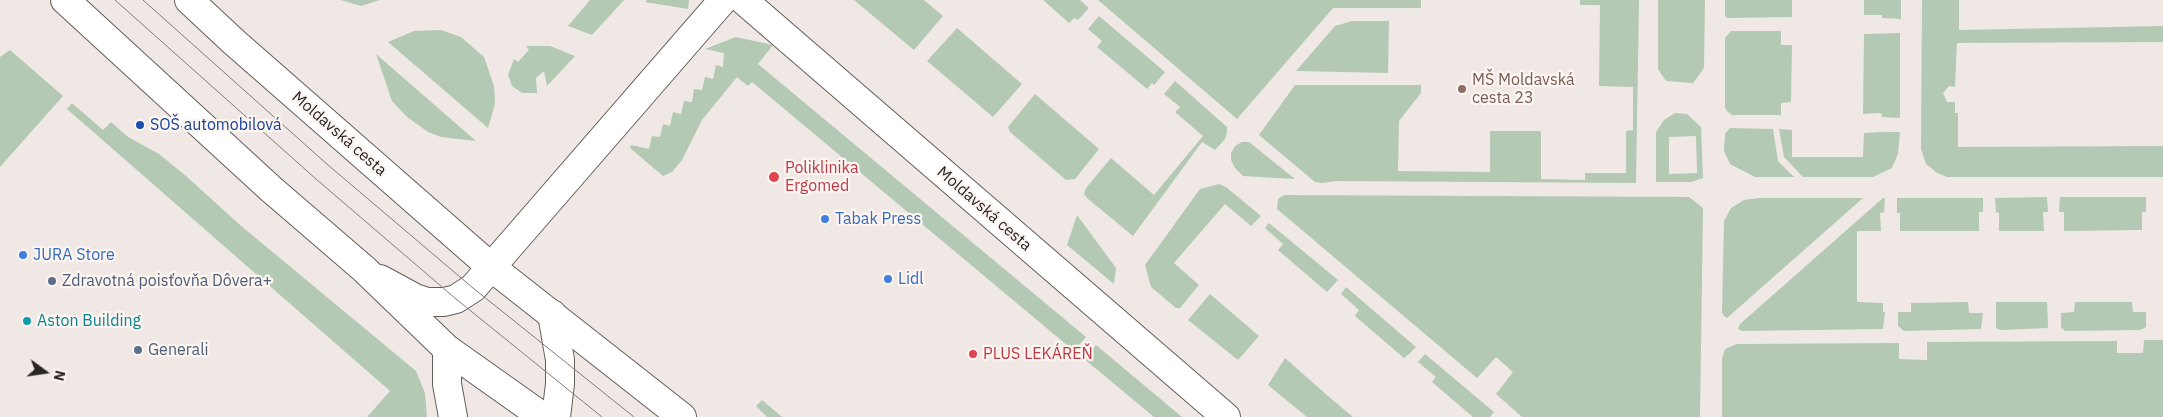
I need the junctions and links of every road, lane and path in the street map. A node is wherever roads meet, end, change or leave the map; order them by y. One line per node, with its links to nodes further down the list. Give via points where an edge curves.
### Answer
1 (65, 0): 6 (street, via 271,189)
2 (189, 0): 5 (street, Moldavská cesta)
3 (723, 0): 5 (street)
4 (743, 0): 13 (street, Moldavská cesta)
5 (491, 267): 6 (street, via 473,288 456,299 444,302 415,298); 7 (street, Moldavská cesta)
6 (364, 269): 8 (street)
7 (552, 314): 11 (street, via 560,360); 12 (street, Moldavská cesta)
8 (447, 350): 9 (street, via 447,384); 10 (street)
9 (452, 417)
10 (543, 417)
11 (556, 417)
12 (682, 417)
13 (1226, 417)

